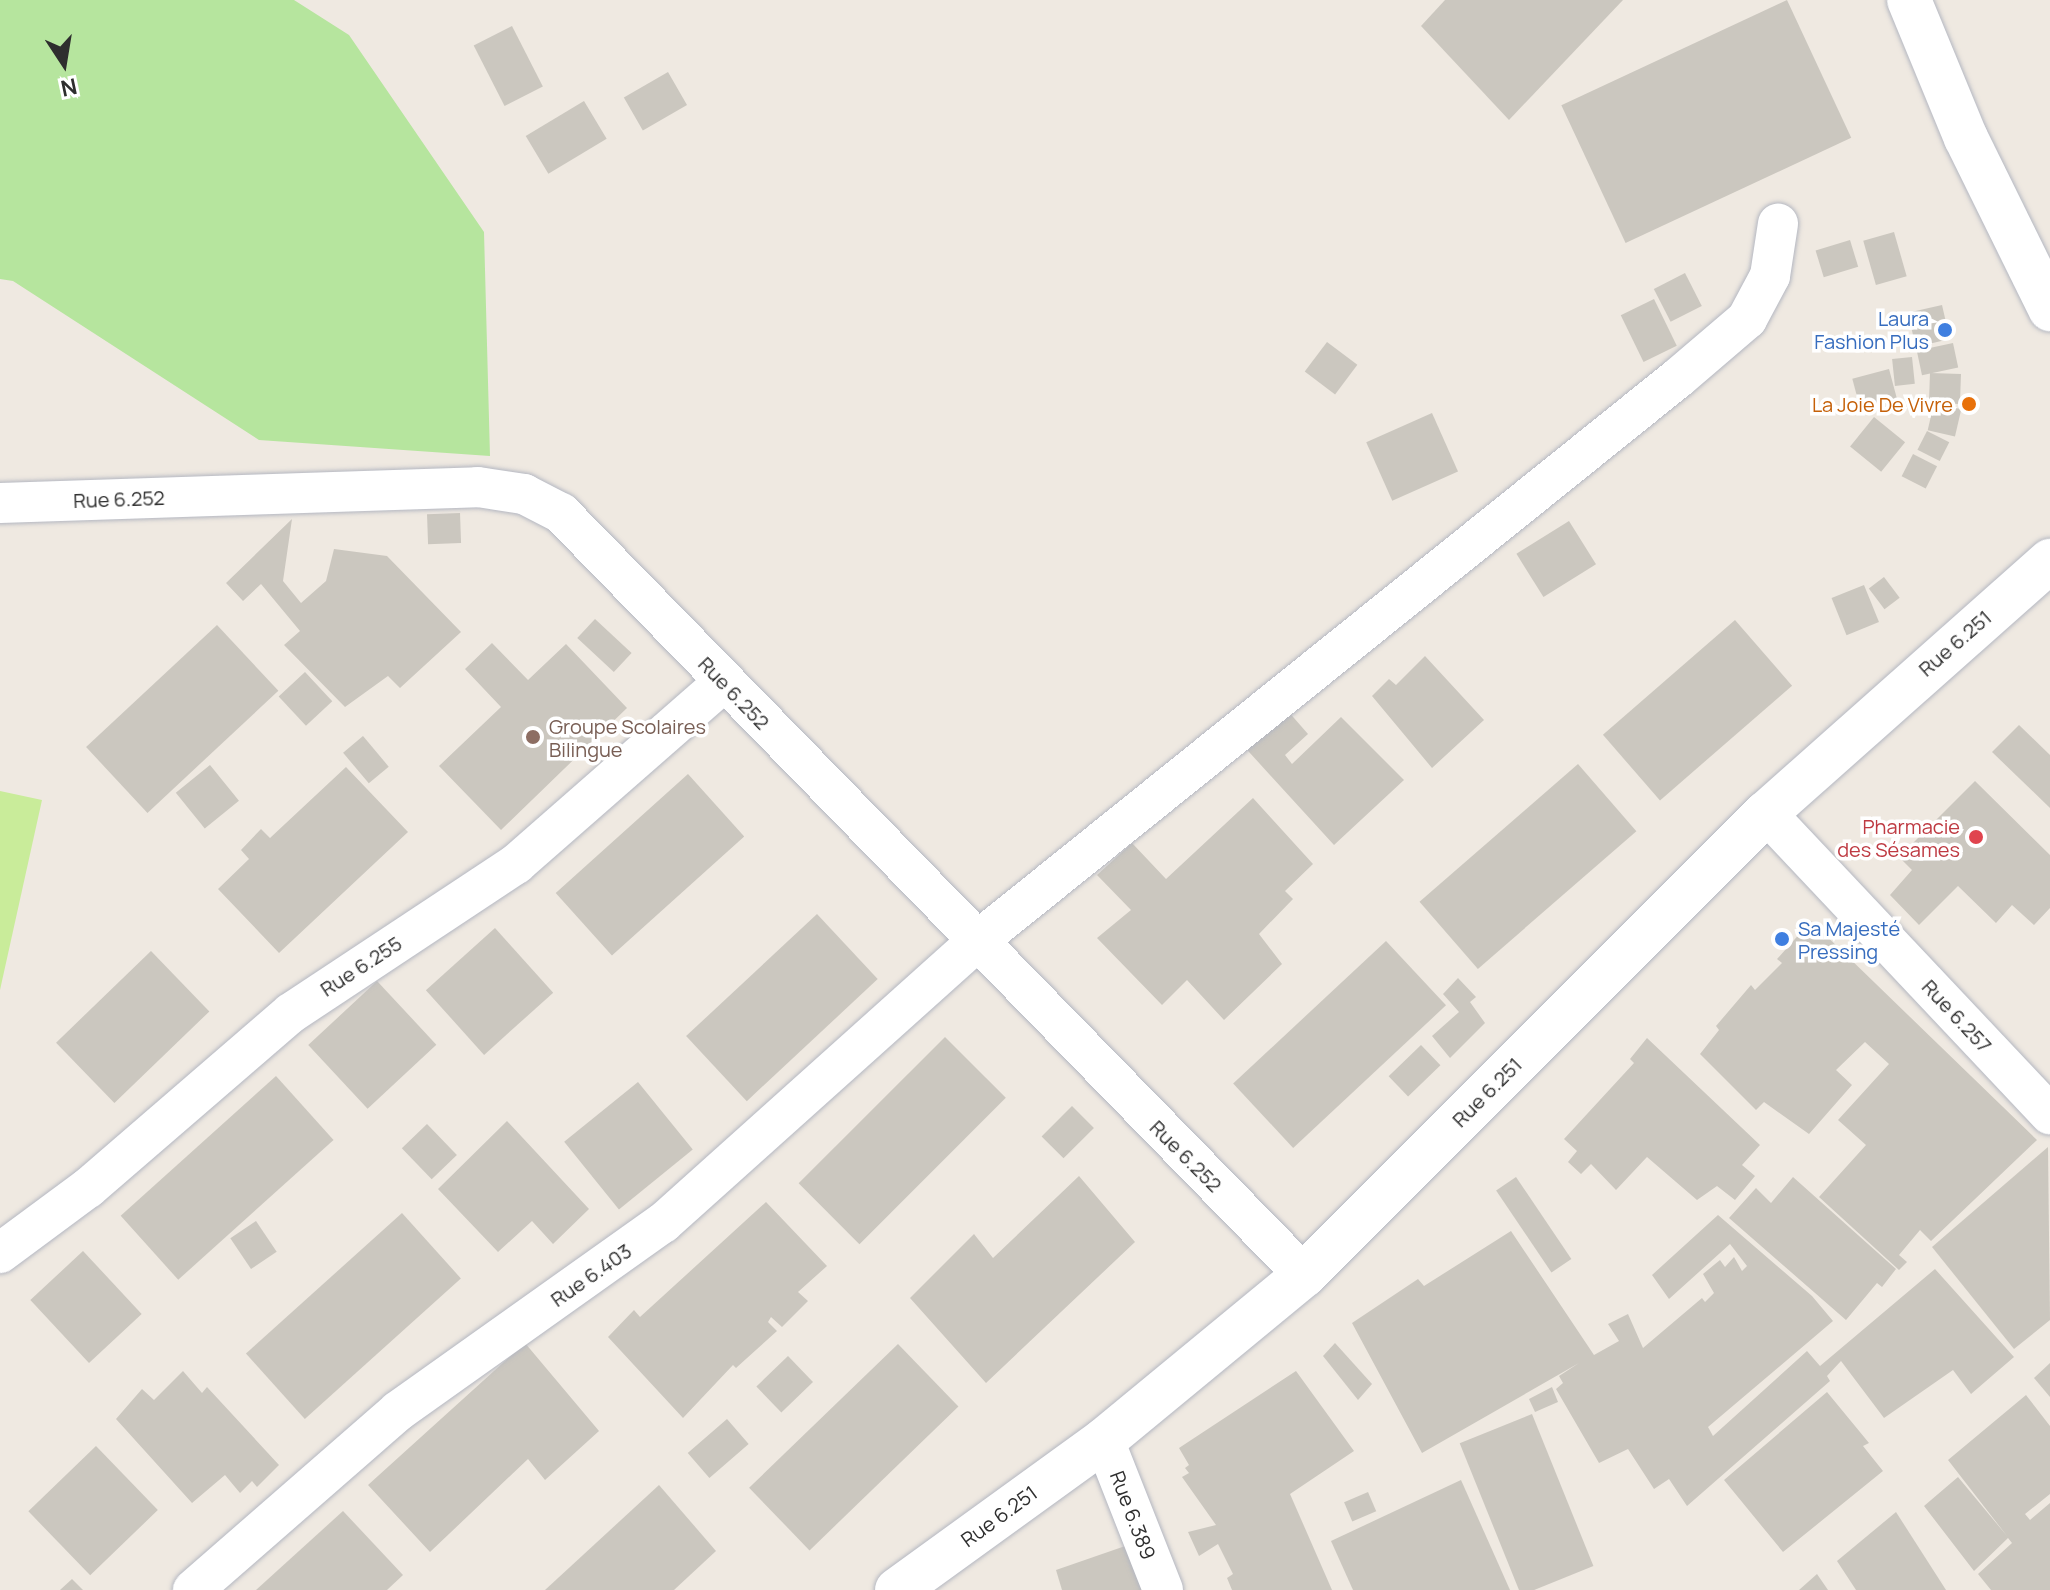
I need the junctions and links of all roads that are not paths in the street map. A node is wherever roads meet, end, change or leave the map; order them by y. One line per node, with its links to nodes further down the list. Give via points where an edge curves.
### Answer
1 (1909, 0): 3 (main road, via 1966,138)
2 (1778, 224): 8 (street, Rue 6.403, via 1770,276 1747,319)
3 (2050, 309)
4 (0, 503): 6 (street, Rue 6.252, via 478,487 524,494 561,513)
5 (2050, 561): 7 (main road, Rue 6.251)
6 (724, 682): 8 (street, Rue 6.252); 10 (street, Rue 6.255, via 516,864 291,1013 88,1188)
7 (1766, 813): 9 (street, Rue 6.257); 11 (main road, Rue 6.251)
8 (975, 943): 11 (street, Rue 6.252); 13 (street, Rue 6.403, via 663,1223 398,1411)
9 (2050, 1114)
10 (0, 1253)
11 (1304, 1275): 12 (main road, Rue 6.251)
12 (1104, 1440): 14 (main road, Rue 6.251); 15 (street, Rue 6.389)
13 (193, 1590)
14 (897, 1590)
15 (1163, 1590)

